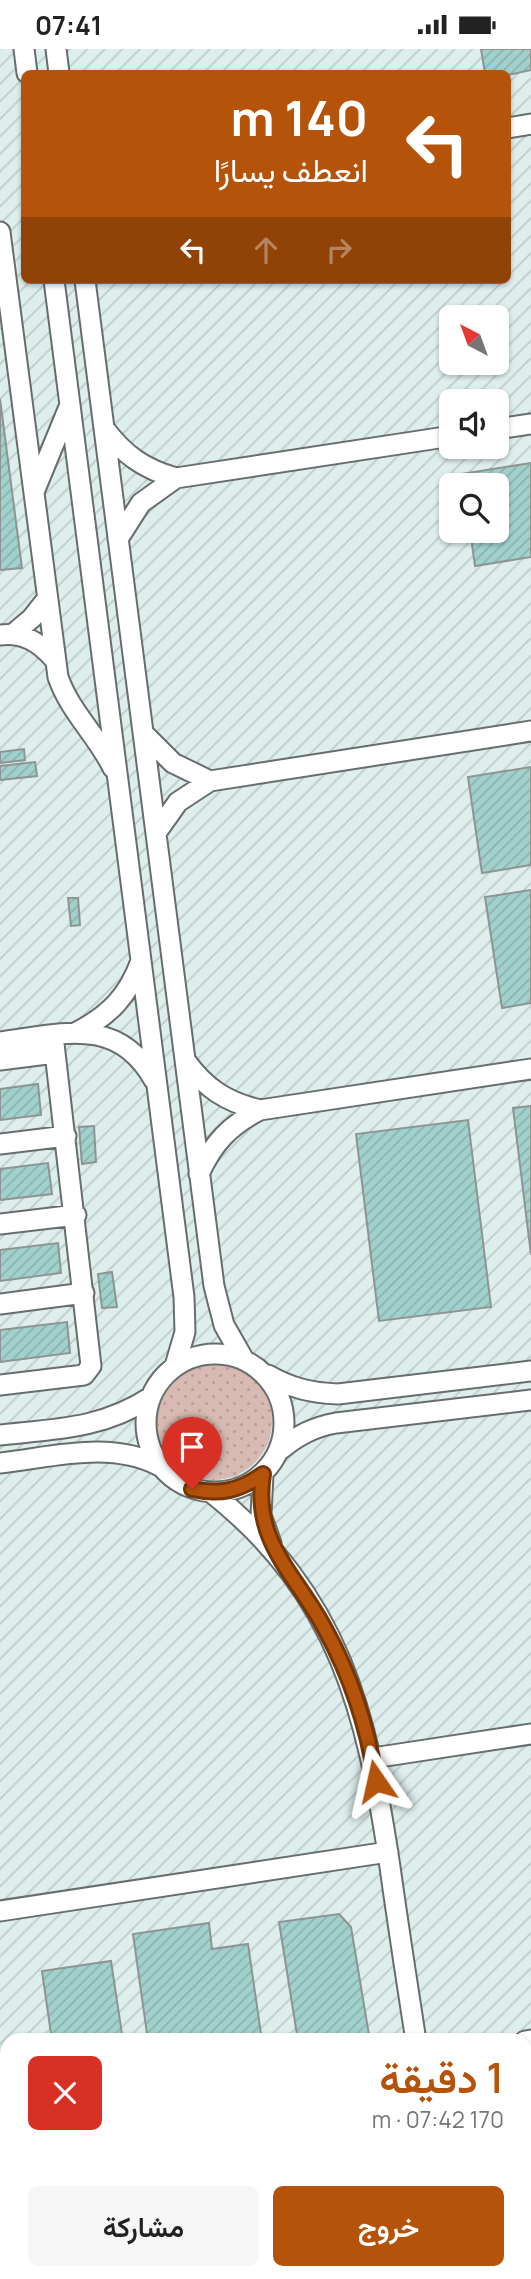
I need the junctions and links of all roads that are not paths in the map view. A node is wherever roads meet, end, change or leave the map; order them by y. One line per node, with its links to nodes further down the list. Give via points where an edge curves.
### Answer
1 (24, 49): 3 (street)
2 (56, 49): 4 (street)
3 (27, 70)
4 (59, 70)
5 (531, 124): 6 (street)
6 (511, 127)
7 (0, 232): 16 (street)
8 (55, 284): 10 (street)
9 (86, 284): 12 (street)
10 (70, 406): 16 (street); 23 (street)
11 (531, 423): 13 (street)
12 (104, 427): 15 (street, via 134,461); 17 (street)
13 (509, 427)
14 (439, 438): 15 (street)
15 (176, 478): 17 (street, via 141,503)
16 (33, 495): 18 (street)
17 (118, 539): 22 (street)
18 (47, 599): 19 (street, via 32,618); 20 (street)
19 (6, 634): 20 (street, via 36,642)
20 (54, 659): 23 (street, via 64,694)
21 (531, 731): 24 (street)
22 (144, 734): 24 (street, via 173,763); 25 (street)
23 (118, 778): 26 (street)
24 (210, 781): 25 (street, via 178,802)
25 (156, 834): 31 (street)
26 (141, 960): 27 (street, via 118,1004); 33 (street)
27 (77, 1032): 29 (street); 33 (street, via 103,1035 126,1046 145,1063)
28 (0, 1042): 29 (street)
29 (54, 1044): 30 (street); 35 (street)
30 (0, 1060)
31 (185, 1060): 34 (street, via 216,1094); 37 (street)
32 (531, 1069): 34 (street)
33 (157, 1086): 43 (street, via 186,1314)
34 (260, 1110): 37 (street, via 222,1135)
35 (66, 1136): 36 (street); 38 (street)
36 (0, 1144)
37 (200, 1174): 42 (street, via 218,1306)
38 (76, 1215): 39 (street); 40 (street)
39 (0, 1224)
40 (83, 1293): 41 (street); 46 (street, via 92,1360 89,1371 78,1377)
41 (0, 1304)
42 (244, 1360): 43 (street, via 209,1354); 45 (street)
43 (175, 1366): 47 (street)
44 (531, 1371): 45 (street, via 338,1394 299,1389)
45 (263, 1372): 50 (street, via 284,1408)
46 (0, 1385)
47 (151, 1398): 49 (street, via 93,1425); 52 (street, via 146,1433)
48 (531, 1400): 50 (street, via 316,1427)
49 (0, 1435)
50 (280, 1450): 53 (street)
51 (0, 1463): 52 (street, via 121,1451)
52 (160, 1466): 54 (street, via 174,1480)
53 (263, 1474): 54 (street, via 230,1492); 55 (street, via 261,1515)
54 (212, 1493): 55 (street)
55 (276, 1553): 57 (street, via 326,1630 357,1703)
56 (531, 1734): 57 (street)
57 (373, 1758): 58 (street)
58 (387, 1852): 59 (street); 60 (street)
59 (0, 1911)
60 (415, 2033)

